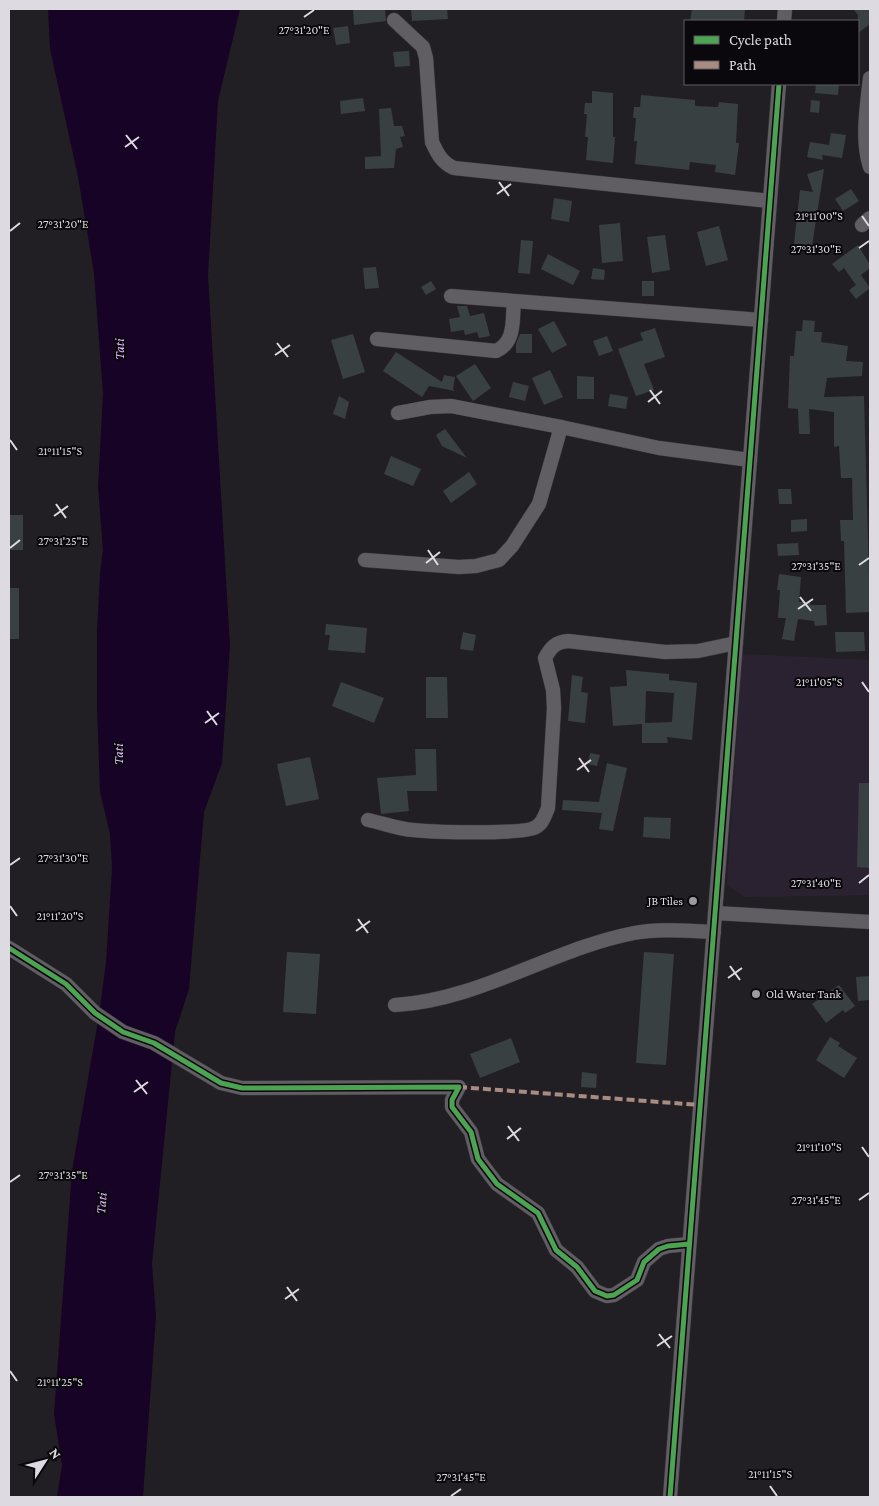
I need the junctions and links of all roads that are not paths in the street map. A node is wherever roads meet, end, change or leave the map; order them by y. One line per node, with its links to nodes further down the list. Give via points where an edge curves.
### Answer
1 (394, 20): 5 (street, via 423,47 432,142 448,166)
2 (870, 78): 4 (street, via 866,142)
3 (779, 85): 5 (street)
4 (870, 167)
5 (770, 201): 8 (street)
6 (451, 296): 7 (street)
7 (514, 301): 8 (street); 9 (street, via 510,340 496,351)
8 (761, 320): 12 (street)
9 (377, 339)
10 (398, 414): 11 (street, via 451,406)
11 (561, 427): 12 (street, via 660,448); 13 (street, via 539,504 499,560 459,567)
12 (750, 460): 14 (street)
13 (365, 560)
14 (736, 643): 15 (street, via 698,651 665,652 568,641 559,642 551,648 545,658 554,708 548,808 544,819 528,831 412,830); 16 (street)
15 (368, 820)
16 (715, 913): 17 (street); 18 (street)
17 (870, 922)
18 (714, 932): 20 (street, via 635,933 599,943 457,996); 21 (street)
19 (9, 948): 21 (street, via 66,984 95,1013 123,1032 154,1043 230,1086 459,1087 452,1107 471,1132 478,1159 497,1184 538,1213 556,1250 600,1294 614,1296 637,1280 644,1262 659,1249)
20 (395, 1005)
21 (690, 1244): 22 (street)
22 (670, 1497)

